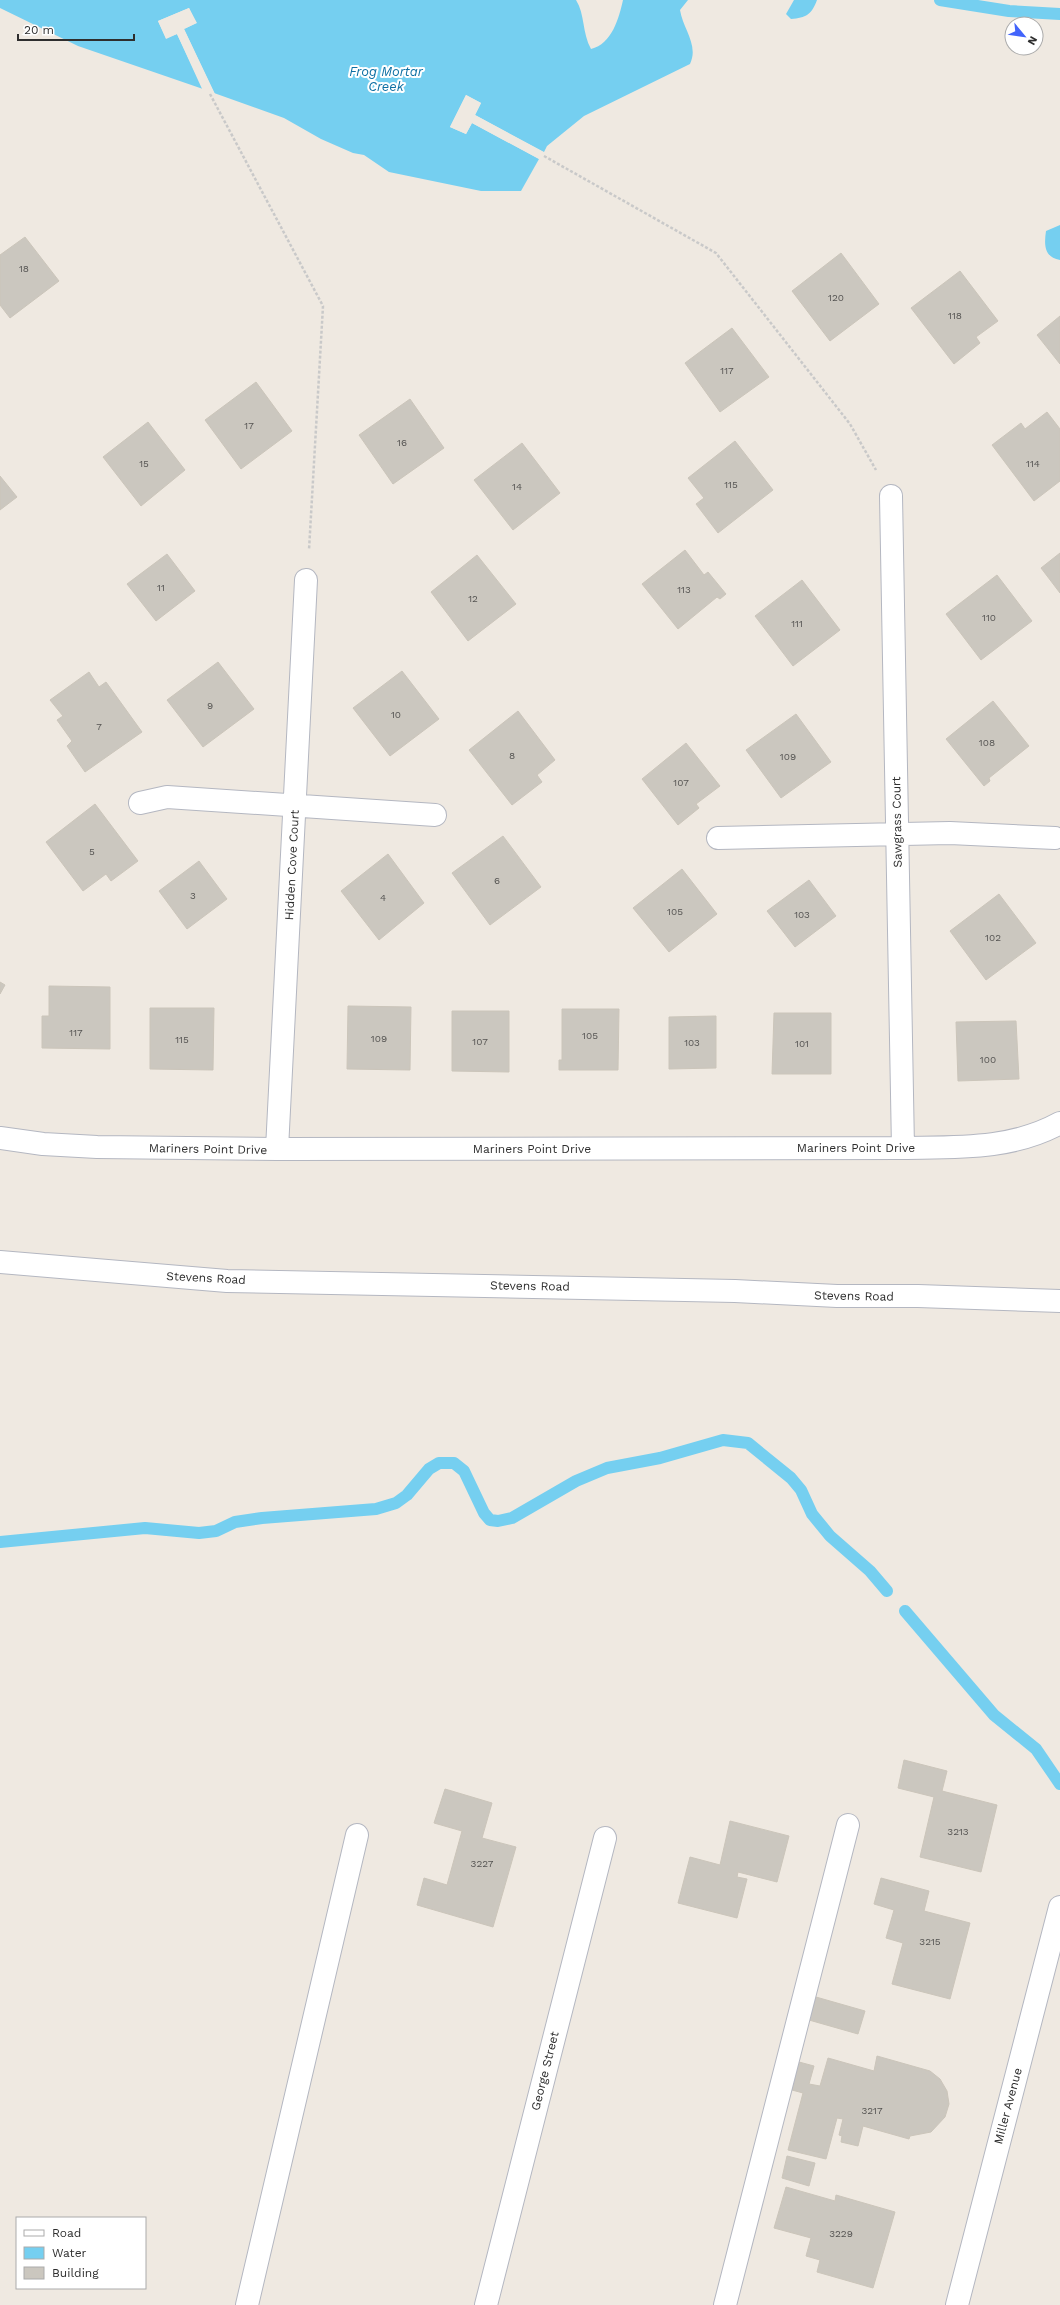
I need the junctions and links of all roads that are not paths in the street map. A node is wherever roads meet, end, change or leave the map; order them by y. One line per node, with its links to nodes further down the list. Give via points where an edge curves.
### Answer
1 (891, 496): 6 (street, Sawgrass Court)
2 (306, 580): 4 (street, Hidden Cove Court)
3 (140, 803): 4 (street, via 167,797)
4 (295, 806): 5 (street); 12 (street, Hidden Cove Court)
5 (435, 816)
6 (897, 833): 7 (street); 8 (street); 11 (street, Sawgrass Court)
7 (718, 838)
8 (1055, 838)
9 (1060, 1123): 11 (street, Mariners Point Drive, via 1028,1138 993,1146)
10 (0, 1138): 12 (street, Mariners Point Drive, via 43,1144 97,1147)
11 (903, 1148): 12 (street, Mariners Point Drive)
12 (277, 1150)
13 (0, 1262): 14 (street, Stevens Road, via 227,1280)
14 (1060, 1301)
15 (848, 1825): 21 (street)
16 (357, 1835): 19 (street)
17 (605, 1838): 20 (street, George Street)
18 (1060, 1907): 22 (street, Miller Avenue)
19 (247, 2305)
20 (486, 2305)
21 (725, 2305)
22 (957, 2305)

